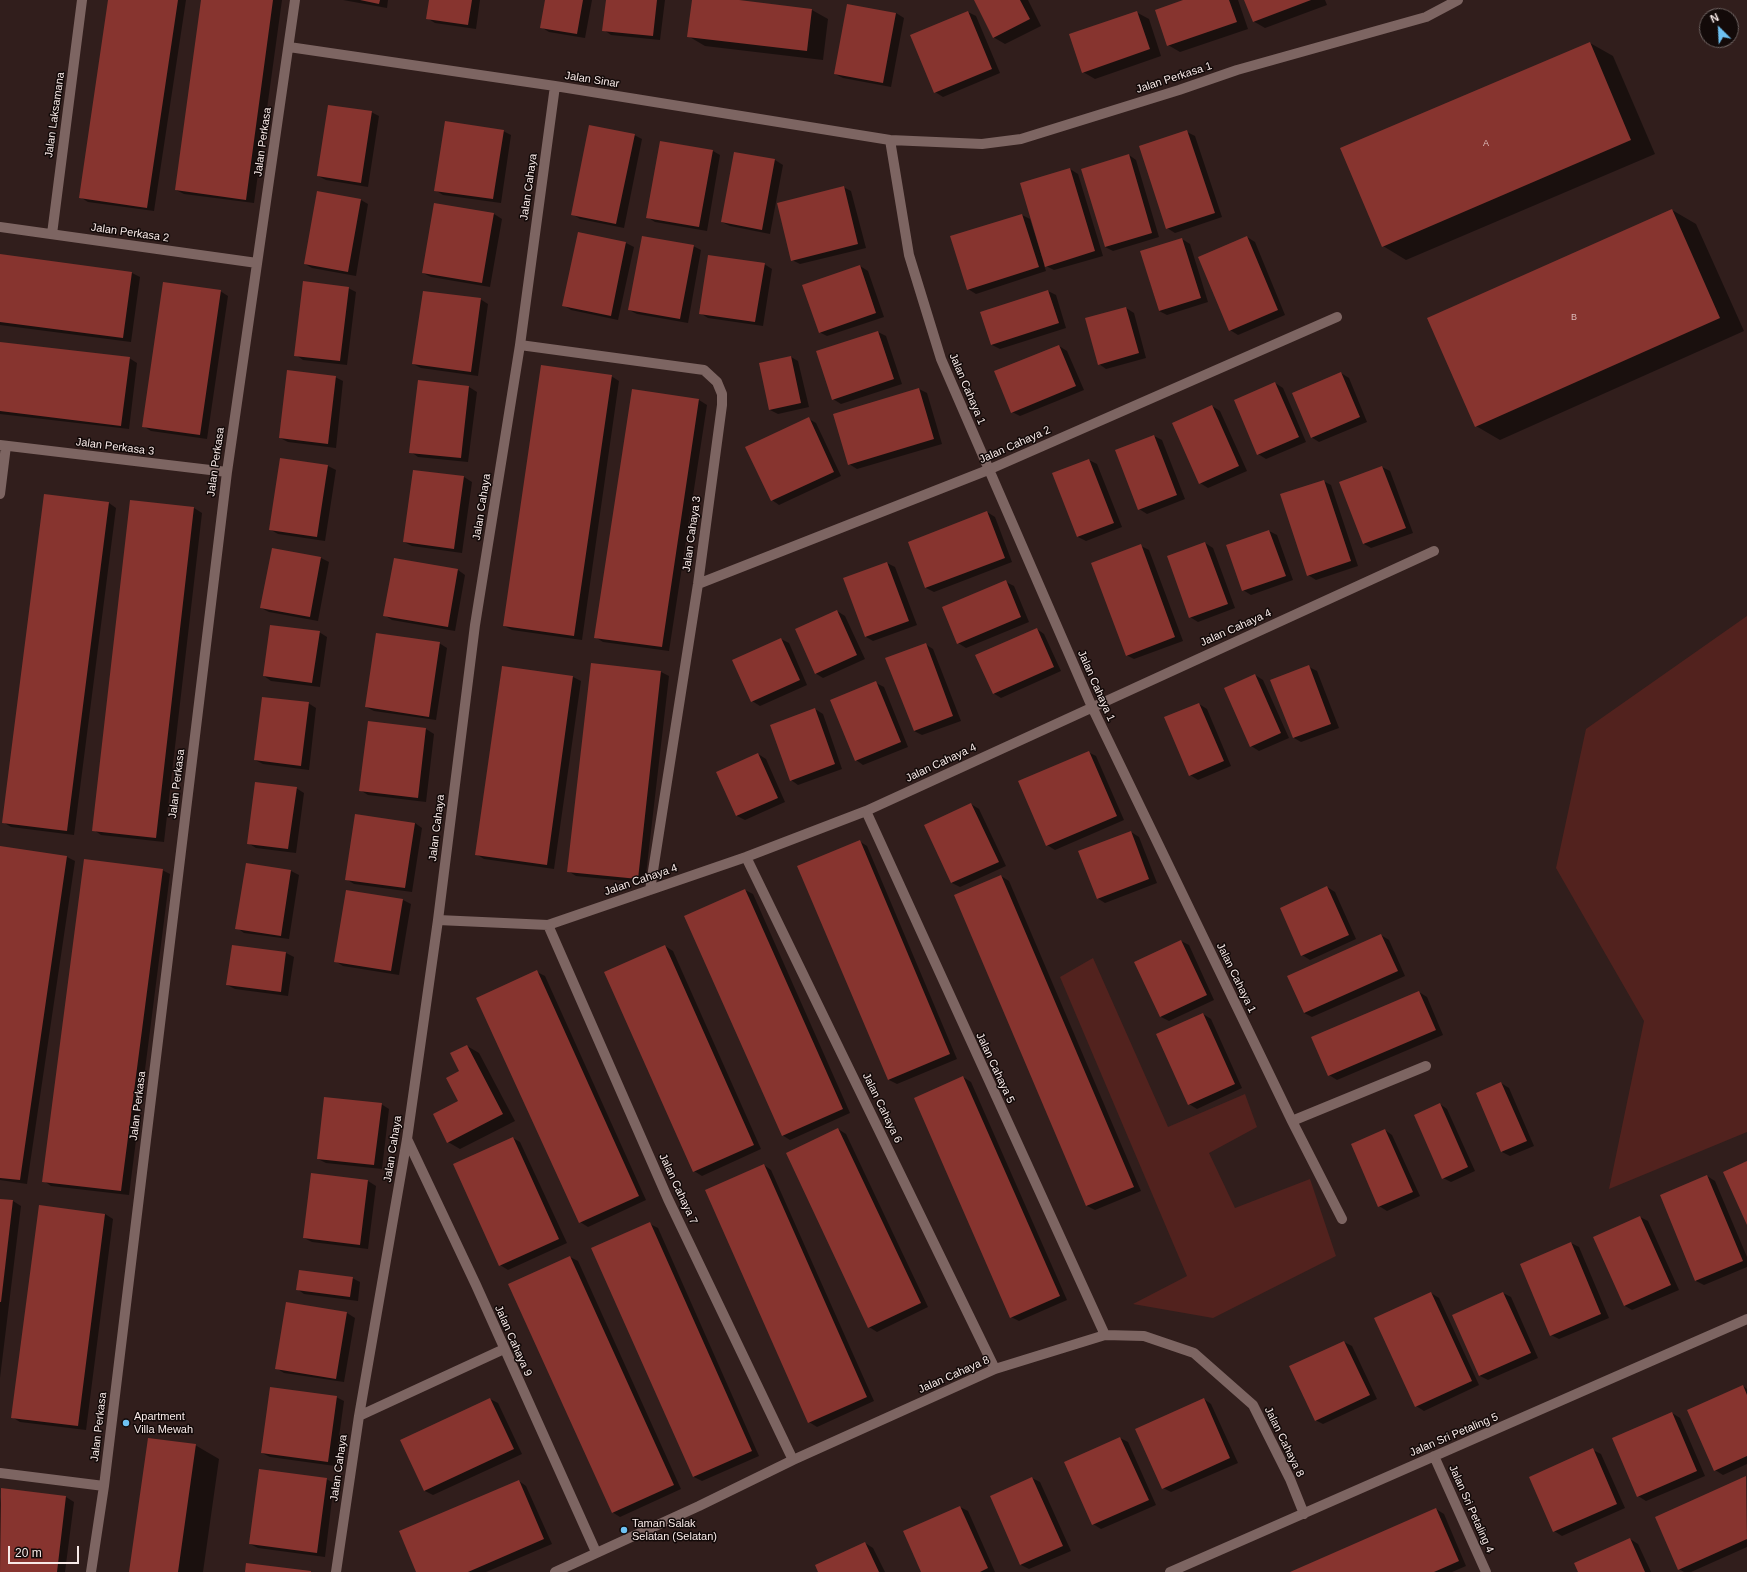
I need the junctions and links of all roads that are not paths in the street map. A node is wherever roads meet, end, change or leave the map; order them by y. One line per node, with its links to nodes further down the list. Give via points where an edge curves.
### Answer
1 (82, 0): 8 (street, Jalan Laksamana)
2 (295, 0): 4 (street, Jalan Perkasa)
3 (1458, 0): 6 (street, Jalan Perkasa 1, via 1426,16 1237,70 1021,139 982,144)
4 (288, 47): 5 (street, Jalan Sinar); 9 (street, Jalan Perkasa)
5 (555, 86): 6 (street, Jalan Sinar); 11 (street, Jalan Cahaya)
6 (890, 140): 13 (street, Jalan Cahaya 1, via 909,255 941,359)
7 (0, 227): 8 (street, Jalan Perkasa 2)
8 (52, 234): 9 (street, Jalan Perkasa 2)
9 (257, 263): 14 (street, Jalan Perkasa)
10 (1337, 317): 13 (street, Jalan Cahaya 2)
11 (520, 345): 17 (street, Jalan Cahaya 3, via 704,370 717,382 722,394 722,405); 22 (street, Jalan Cahaya, via 475,625)
12 (3, 446): 14 (street, Jalan Perkasa 3); 15 (street)
13 (988, 470): 17 (street, Jalan Cahaya 2); 18 (street, Jalan Cahaya 1)
14 (227, 472): 36 (street, Jalan Perkasa)
15 (0, 494)
16 (1434, 551): 18 (street, Jalan Cahaya 4)
17 (698, 584): 21 (street, Jalan Cahaya 3)
18 (1092, 707): 19 (street, Jalan Cahaya 4); 25 (street, Jalan Cahaya 1)
19 (866, 811): 20 (street, Jalan Cahaya 4); 29 (street, Jalan Cahaya 5)
20 (746, 857): 21 (street, Jalan Cahaya 4); 31 (street, Jalan Cahaya 6)
21 (650, 890): 23 (street, Jalan Cahaya 4)
22 (438, 920): 23 (street, Jalan Cahaya 4); 26 (street, Jalan Cahaya)
23 (548, 925): 34 (street, Jalan Cahaya 7, via 668,1199)
24 (1426, 1066): 25 (street)
25 (1292, 1121): 27 (street, Jalan Cahaya 1)
26 (407, 1139): 30 (street, Jalan Cahaya 9); 32 (street, Jalan Cahaya)
27 (1342, 1219)
28 (1747, 1319): 33 (street, Jalan Sri Petaling 5)
29 (1105, 1335): 31 (street, Jalan Cahaya 8); 37 (street, Jalan Cahaya 8, via 1144,1336 1194,1353 1253,1405 1290,1479)
30 (504, 1349): 32 (street); 38 (street, Jalan Cahaya 9)
31 (995, 1369): 34 (street, Jalan Cahaya 8)
32 (359, 1416): 40 (street, Jalan Cahaya)
33 (1434, 1456): 37 (street, Jalan Sri Petaling 5); 43 (street, Jalan Sri Petaling 4)
34 (793, 1460): 38 (street, Jalan Cahaya 8, via 700,1506)
35 (0, 1473): 36 (street)
36 (104, 1486): 39 (street, Jalan Perkasa)
37 (1304, 1514): 42 (street, Jalan Sri Petaling 5)
38 (596, 1552): 41 (street, Jalan Cahaya 8)
39 (91, 1572)
40 (336, 1572)
41 (555, 1572)
42 (1170, 1572)
43 (1486, 1572)

